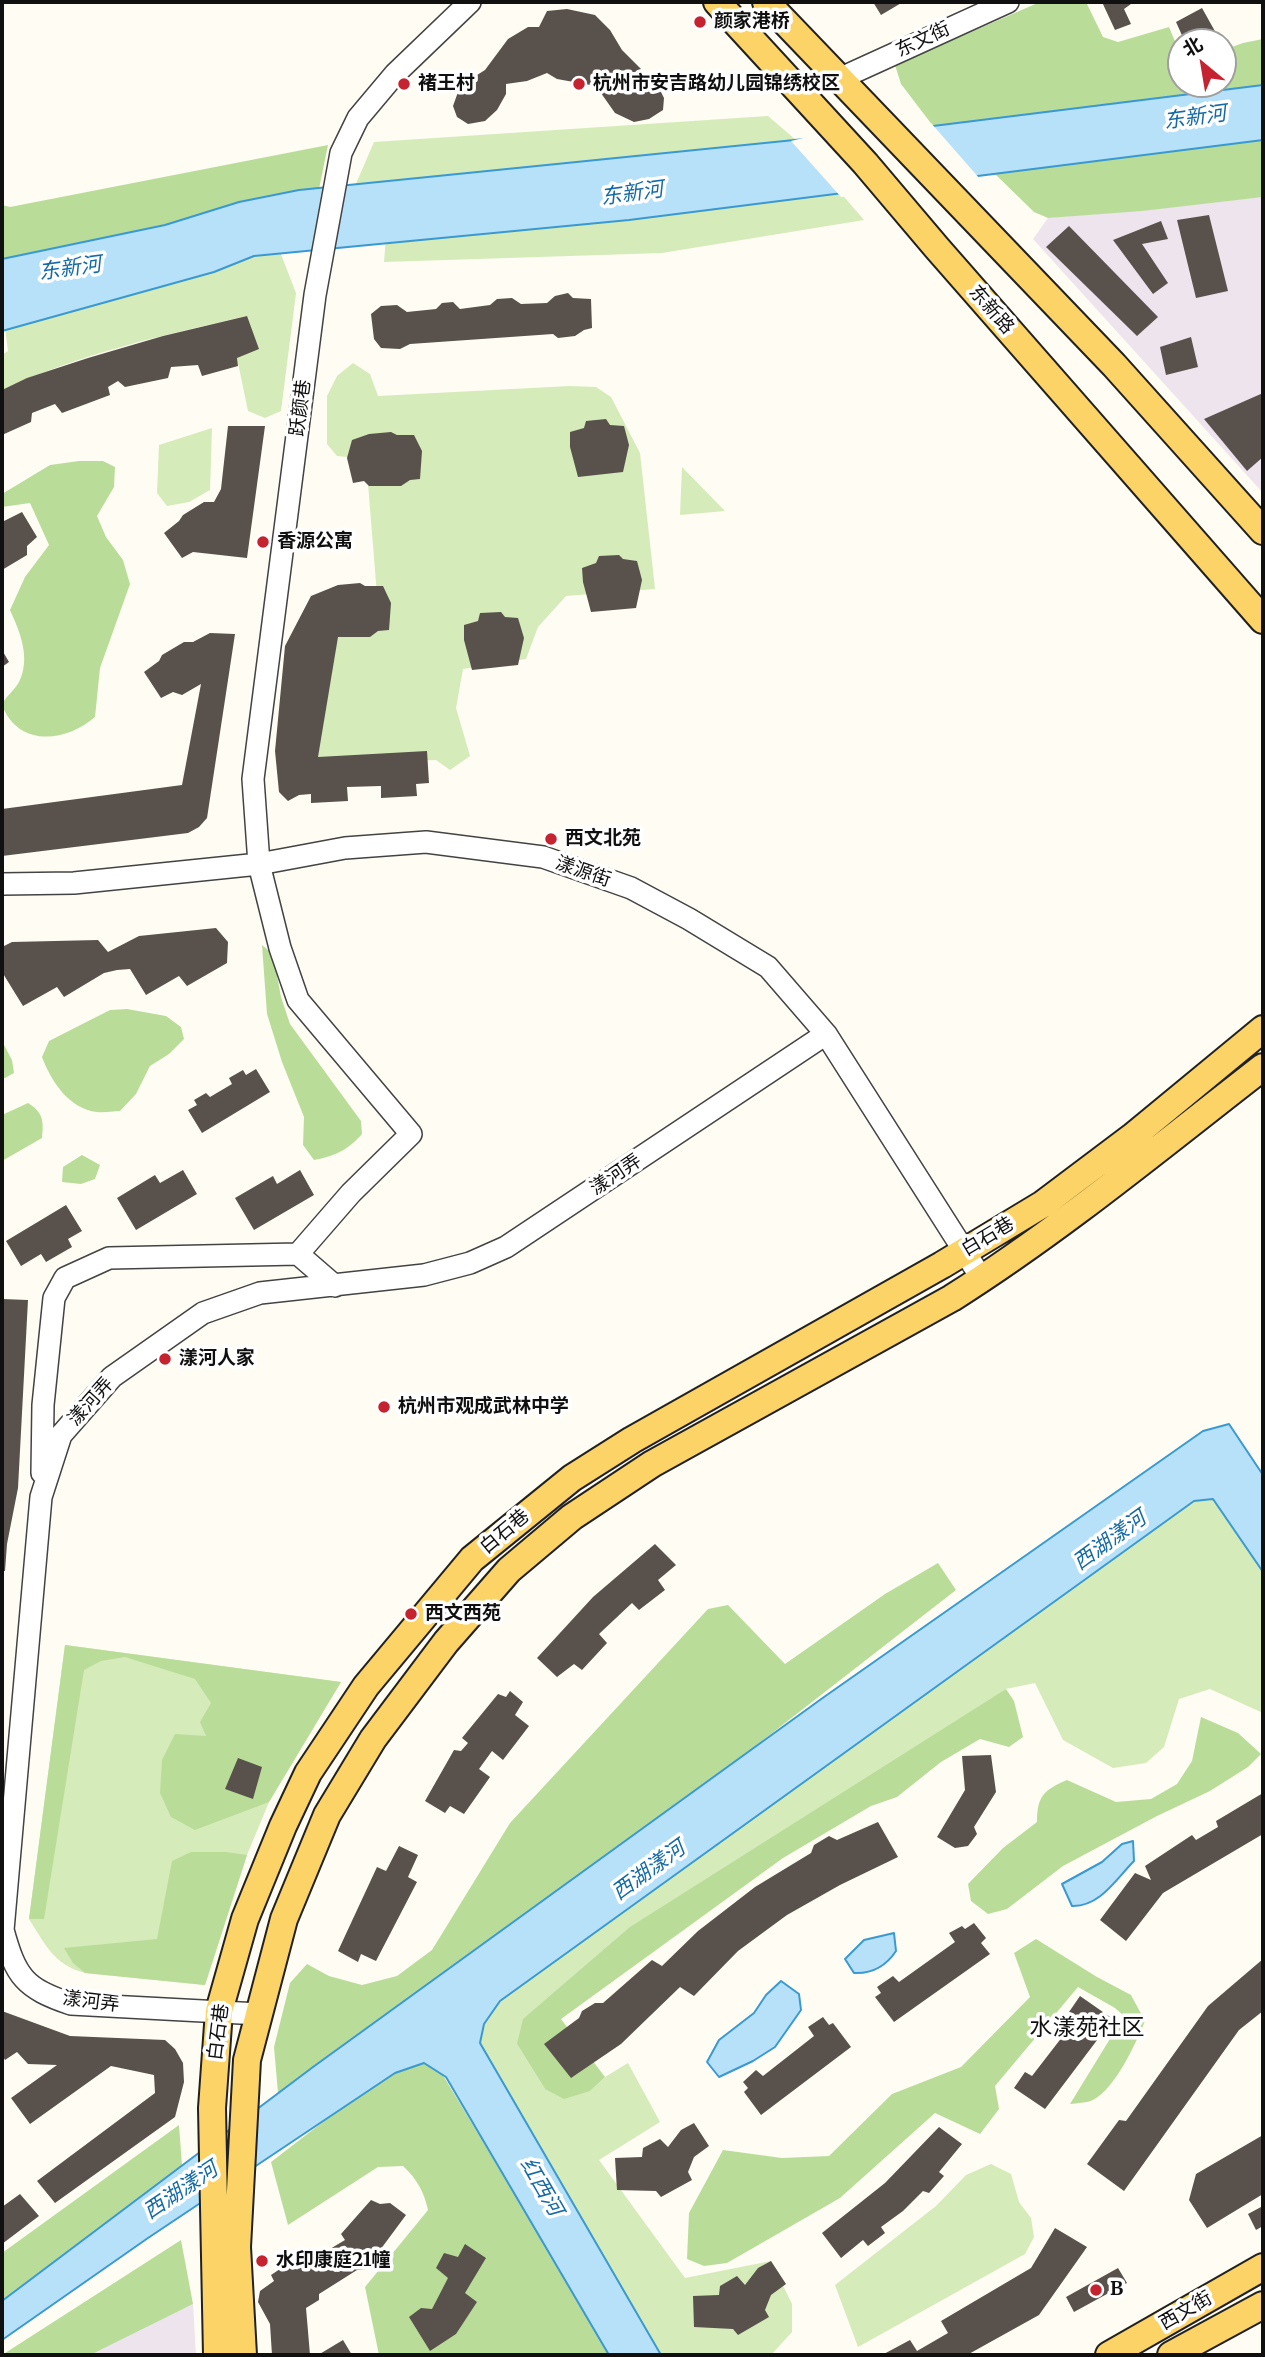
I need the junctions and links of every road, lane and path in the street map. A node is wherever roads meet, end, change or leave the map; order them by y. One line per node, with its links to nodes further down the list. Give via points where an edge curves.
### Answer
1 (470, 2): 8 (street, 跃颜巷, via 395,74 358,118 341,153 315,296 253,779)
2 (717, 2): 7 (main road, 东新路, via 888,190)
3 (766, 2): 5 (main road)
4 (1007, 2): 5 (street, 东文街)
5 (839, 79): 6 (main road, via 1114,365)
6 (1263, 531)
7 (1263, 620)
8 (259, 864): 9 (street, 漾源街, via 74,883); 11 (street, 漾源街, via 345,848 426,842 543,858 631,888 768,967); 14 (street, 跃颜巷, via 298,1000 411,1134)
9 (2, 884)
10 (1263, 1029): 13 (main road, 白石巷, via 1132,1137 1042,1204)
11 (826, 1034): 13 (street, 漾源街); 16 (street, 漾河弄, via 506,1247 425,1275)
12 (1263, 1067): 15 (main road, 白石巷)
13 (965, 1251): 15 (street, 漾源街); 18 (main road, 白石巷, via 632,1440 572,1478 472,1559 366,1686 308,1773 245,1919)
14 (298, 1254): 16 (street); 17 (street, via 109,1258 65,1278 54,1298 43,1405)
15 (982, 1279): 19 (main road, 白石巷, via 652,1464 572,1517 509,1570 446,1642 382,1728 327,1815 284,1919)
16 (335, 1286): 17 (street, 漾河弄, via 260,1293 203,1313 142,1355 112,1377 61,1435)
17 (41, 1497): 18 (street, 漾河弄, via 3,1930 11,1960 25,1981 43,1994 71,2004)
18 (219, 2011): 19 (street, 漾河弄); 22 (main road, 白石巷, via 212,2108)
19 (259, 2014): 23 (main road, 白石巷, via 247,2060 237,2247)
20 (1263, 2267): 24 (main road, 西文街)
21 (1263, 2305): 25 (main road, 西文街)
22 (217, 2355)
23 (243, 2355)
24 (1109, 2355)
25 (1171, 2355)

